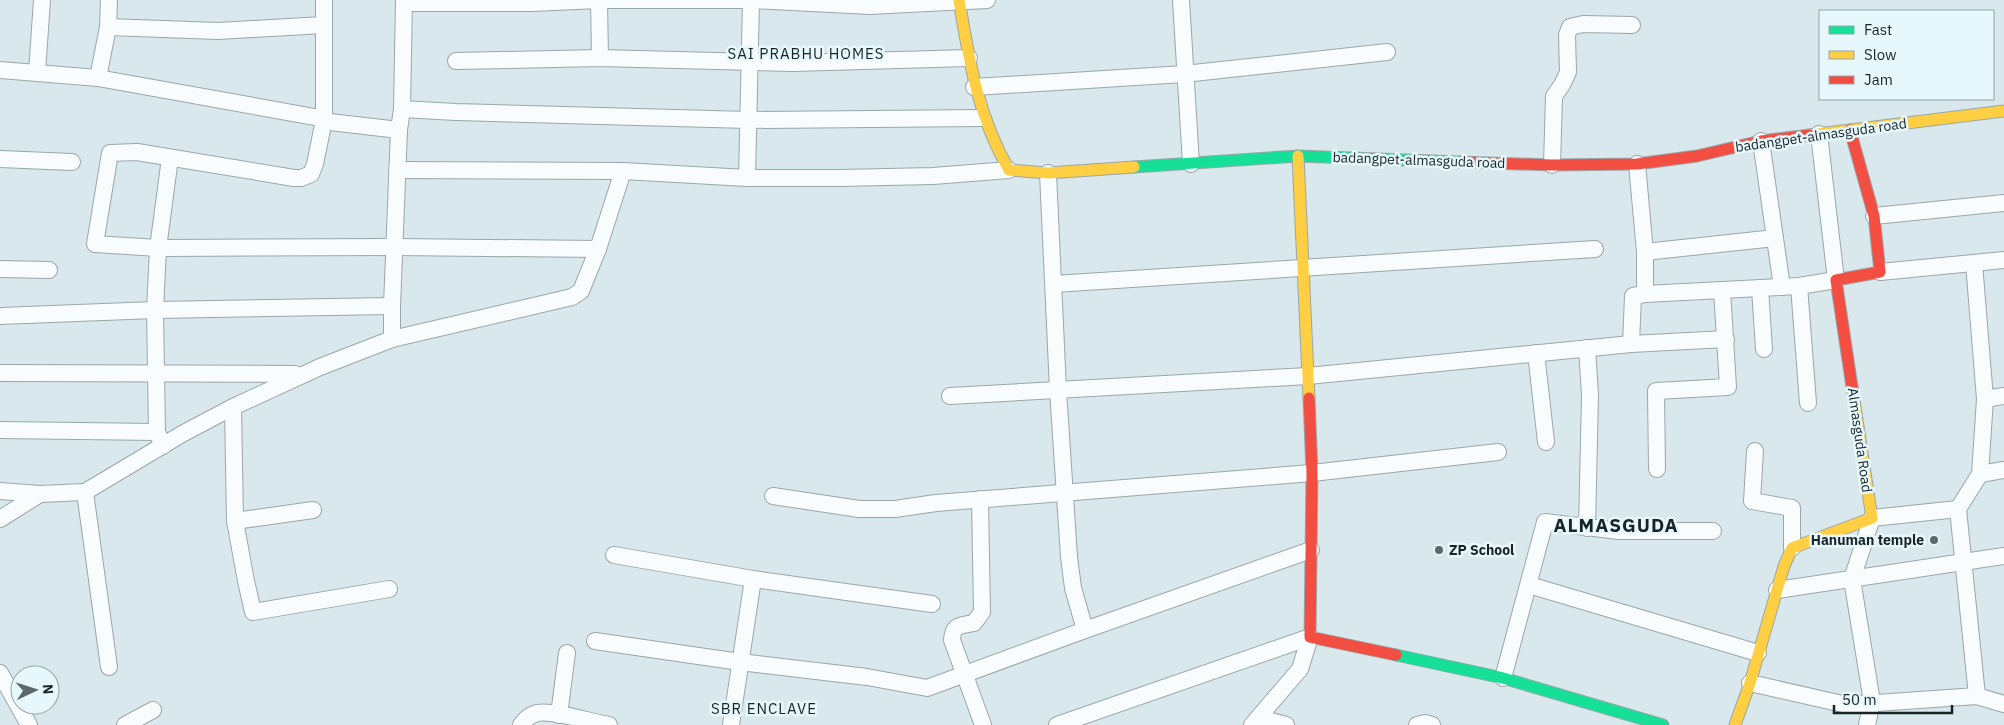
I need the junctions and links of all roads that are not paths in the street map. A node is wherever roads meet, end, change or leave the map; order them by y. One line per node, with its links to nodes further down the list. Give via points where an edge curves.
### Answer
1 (42, 0): 19 (street)
2 (109, 0): 12 (street)
3 (324, 0): 10 (street)
4 (599, 0): 5 (street); 8 (street, via 532,3); 14 (street)
5 (751, 0): 9 (street, via 870,6); 16 (street)
6 (988, 0): 9 (street)
7 (1181, 0): 20 (street)
8 (404, 1): 23 (street)
9 (959, 1): 15 (street)
10 (323, 25): 12 (street, via 218,31); 26 (street)
11 (1632, 25): 38 (street, via 1583,24 1570,27 1566,35 1568,72 1554,96)
12 (108, 27): 21 (street)
13 (1387, 52): 20 (street)
14 (600, 58): 16 (street); 17 (street)
15 (969, 58): 16 (street, via 793,63); 22 (street)
16 (750, 60): 27 (street)
17 (456, 61)
18 (0, 70): 19 (street)
19 (37, 72): 21 (street)
20 (1184, 74): 22 (street); 36 (street)
21 (98, 78): 26 (street)
22 (974, 87): 25 (street)
23 (402, 109): 27 (street); 28 (street)
24 (2004, 111): 29 (street, badangpet-almasguda road)
25 (982, 118): 27 (street); 40 (street, via 992,144)
26 (324, 120): 28 (street); 33 (street, via 313,170 301,178)
27 (749, 120): 43 (street)
28 (399, 130): 39 (street)
29 (1850, 130): 30 (street, badangpet-almasguda road); 45 (street)
30 (1819, 134): 31 (street, badangpet-almasguda road); 58 (street)
31 (1761, 141): 37 (street, badangpet-almasguda road, via 1697,156); 46 (street)
32 (1298, 156): 36 (street, badangpet-almasguda road); 38 (street, badangpet-almasguda road); 54 (street)
33 (170, 158): 48 (street); 48 (street, via 130,151 110,153 95,244)
34 (0, 159): 35 (street)
35 (72, 162)
36 (1191, 164): 42 (street, badangpet-almasguda road)
37 (1638, 164): 38 (street, badangpet-almasguda road); 51 (street)
38 (1552, 165)
39 (397, 170): 41 (street); 47 (street)
40 (1009, 170): 42 (street, badangpet-almasguda road); 43 (street, via 933,176)
41 (623, 171): 43 (street); 49 (street)
42 (1048, 173): 59 (street)
43 (747, 178)
44 (2004, 203): 45 (street)
45 (1874, 216): 57 (street)
46 (1776, 238): 51 (street); 61 (street)
47 (394, 247): 48 (street); 49 (street); 65 (street)
48 (158, 248): 66 (street)
49 (598, 249): 68 (street, via 581,291 572,297)
50 (1595, 249): 54 (street)
51 (1645, 252): 64 (street)
52 (2004, 260): 53 (street)
53 (1974, 263): 57 (street); 81 (street)
54 (1302, 268): 59 (street); 77 (street)
55 (0, 269): 56 (street)
56 (49, 270)
57 (1880, 272): 58 (street)
58 (1836, 280): 60 (street); 101 (street, Almasguda Road)
59 (1054, 284): 78 (street)
60 (1799, 286): 61 (street); 82 (street)
61 (1782, 287): 62 (street)
62 (1760, 288): 63 (street); 72 (street)
63 (1722, 290): 64 (street); 69 (street)
64 (1645, 294): 70 (street, via 1633,296)
65 (392, 306): 66 (street); 68 (street)
66 (155, 310): 67 (street); 75 (street)
67 (0, 316)
68 (392, 339): 76 (street)
69 (1726, 339): 70 (street); 89 (street, via 1728,387 1656,391)
70 (1631, 344): 71 (street)
71 (1587, 348): 73 (street); 104 (street, via 1590,395)
72 (1764, 349)
73 (1536, 354): 77 (street); 86 (street)
74 (0, 373): 75 (street)
75 (156, 374): 76 (street); 85 (street)
76 (301, 374): 83 (street)
77 (1308, 376): 78 (street); 91 (street)
78 (1058, 390): 79 (street); 95 (street)
79 (950, 396)
80 (2004, 396): 81 (street)
81 (1985, 399): 92 (street)
82 (1808, 403)
83 (233, 407): 85 (street); 103 (street)
84 (0, 430): 85 (street)
85 (160, 439): 94 (street)
86 (1546, 442)
87 (1755, 451): 106 (street, via 1752,502 1792,508)
88 (1498, 452): 91 (street)
89 (1658, 469)
90 (2004, 470): 92 (street)
91 (1312, 473): 95 (street); 107 (street)
92 (1980, 474): 99 (street)
93 (0, 491): 96 (street)
94 (85, 492): 96 (street); 123 (street)
95 (1064, 493): 98 (street); 117 (street, via 1073,588)
96 (40, 494): 102 (street)
97 (773, 496): 98 (street, via 859,509 895,509)
98 (980, 499): 125 (street, via 982,612 974,623 958,626 952,640)
99 (1958, 508): 101 (street); 110 (street)
100 (313, 510): 103 (street)
101 (1872, 518): 106 (street); 112 (street)
102 (0, 519)
103 (235, 521): 114 (street, via 253,612)
104 (1587, 528): 105 (street); 113 (street, via 1545,522)
105 (1713, 531)
106 (1792, 548): 115 (street)
107 (1311, 550): 117 (street); 118 (street)
108 (614, 555): 111 (street)
109 (2004, 556): 110 (street)
110 (1962, 562): 112 (street); 128 (street)
111 (752, 579): 116 (street); 122 (street)
112 (1852, 580): 115 (street); 129 (street)
113 (1528, 585): 121 (street); 126 (street)
114 (389, 589)
115 (1777, 590): 121 (street)
116 (932, 604)
117 (1085, 630): 125 (street)
118 (1310, 637): 126 (street); 134 (street, via 1300,670); 141 (street)
119 (595, 641): 122 (street)
120 (567, 653): 133 (street)
121 (1758, 653): 127 (street)
122 (740, 662): 125 (street, via 867,677 927,688); 139 (street)
123 (109, 667)
124 (0, 673): 135 (street)
125 (963, 675): 140 (street)
126 (1502, 678): 132 (street)
127 (1750, 683): 129 (street, via 1847,705); 147 (street)
128 (1977, 696): 129 (street); 130 (street)
129 (1872, 702): 148 (street)
130 (2004, 704)
131 (153, 710): 136 (street)
132 (1616, 711): 145 (street); 146 (street)
133 (559, 715): 137 (street, via 538,713 529,716); 138 (street)
134 (1256, 721): 142 (street)
135 (29, 725)
136 (125, 725)
137 (521, 725)
138 (609, 725)
139 (731, 725)
140 (983, 725)
141 (1057, 725)
142 (1286, 725)
143 (1417, 725): 144 (street)
144 (1432, 725)
145 (1612, 725)
146 (1662, 725)
147 (1735, 725)
148 (1868, 725)

